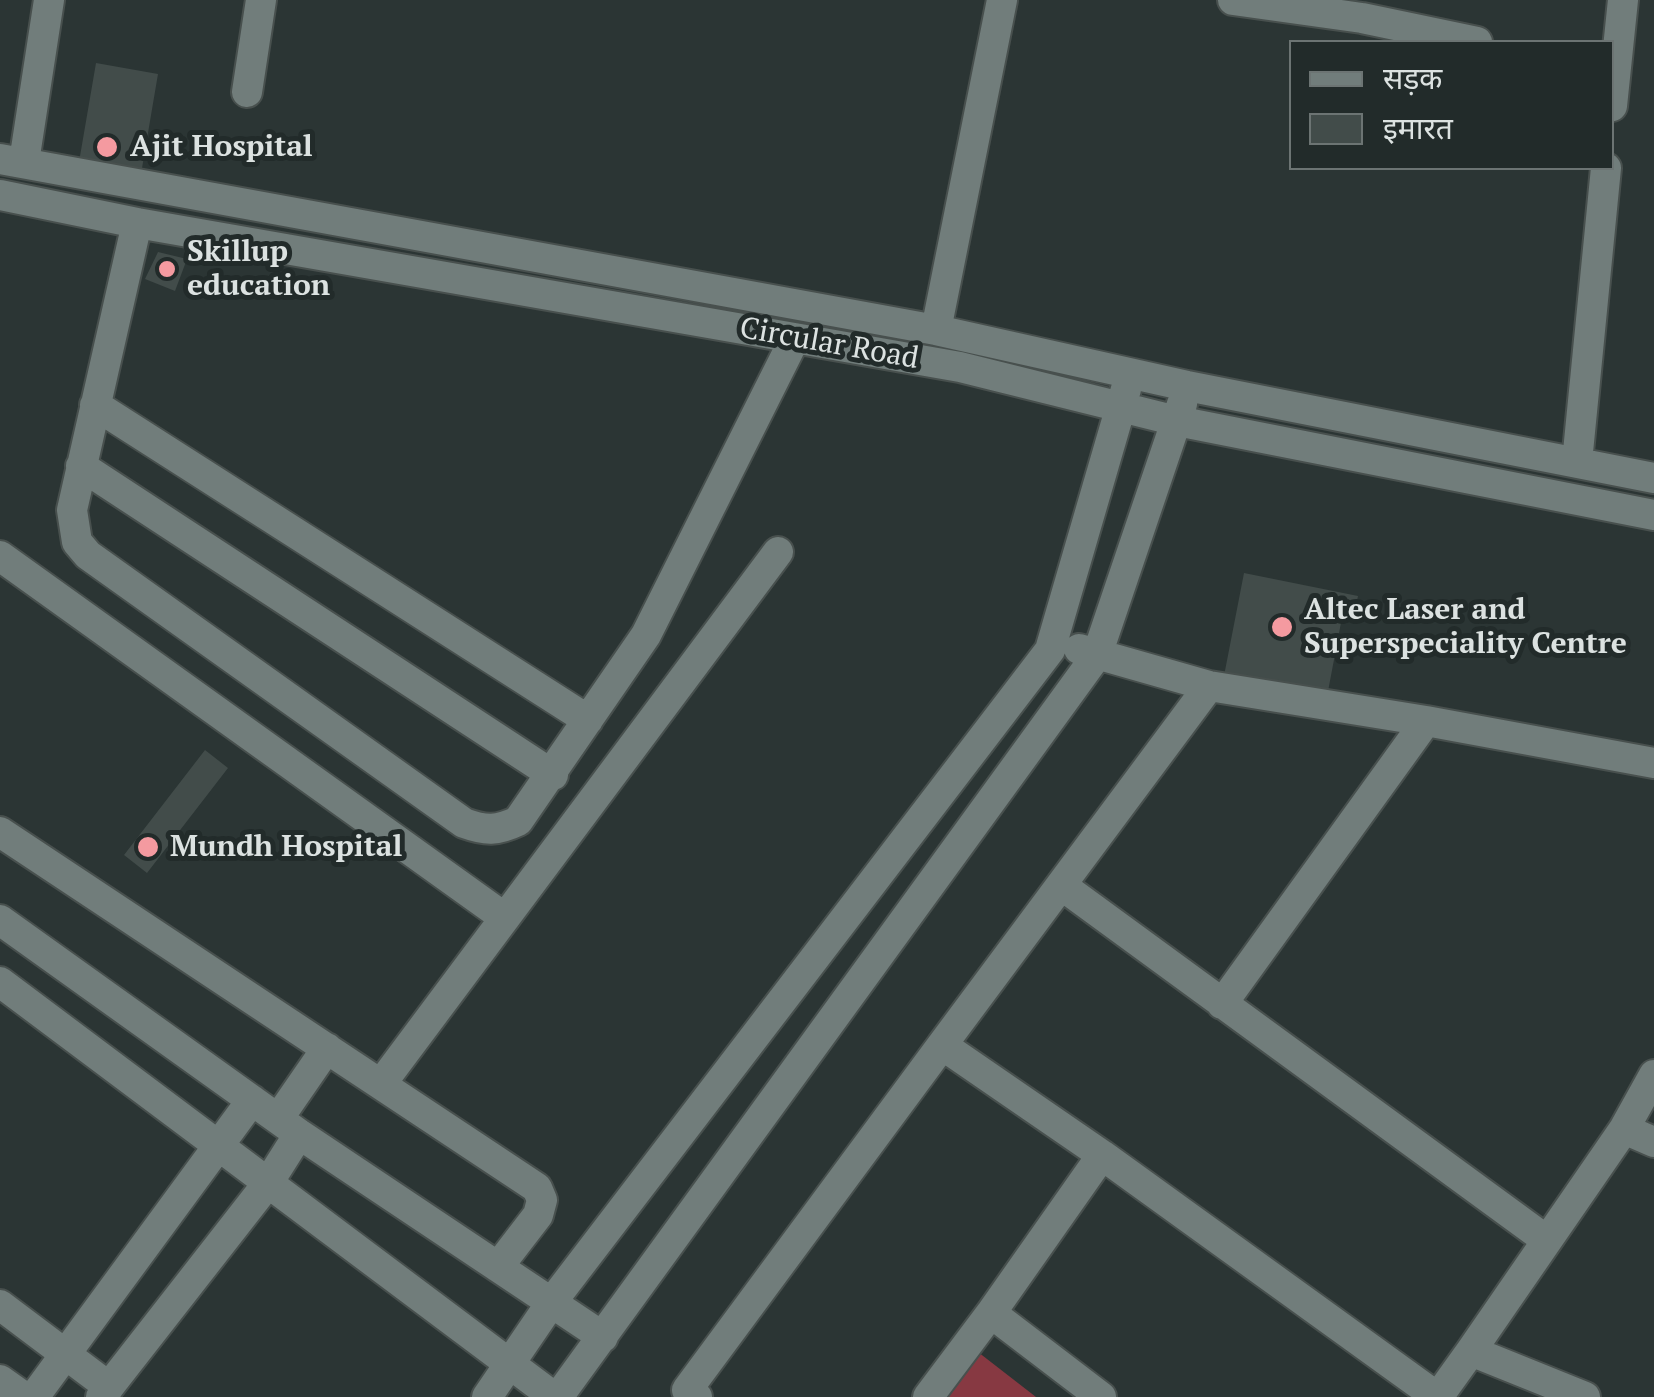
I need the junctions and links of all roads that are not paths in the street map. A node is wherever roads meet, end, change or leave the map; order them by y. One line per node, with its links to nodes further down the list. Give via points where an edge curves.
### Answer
1 (49, 0): 10 (street)
2 (260, 0): 9 (street)
3 (1002, 0): 14 (street)
4 (1234, 0): 6 (street)
5 (1623, 0): 8 (street)
6 (1362, 9): 7 (street)
7 (1470, 40)
8 (1614, 65)
9 (247, 92)
10 (12, 161): 14 (street, Circular Road)
11 (1606, 170): 21 (street)
12 (0, 195): 13 (street, Circular Road)
13 (137, 222): 15 (street, Circular Road); 18 (street)
14 (936, 330): 16 (street, Circular Road)
15 (794, 338): 19 (street, Circular Road); 30 (street, via 646,634)
16 (1130, 372): 17 (street, Circular Road); 19 (street)
17 (1187, 386): 20 (street); 21 (street, Circular Road)
18 (95, 405): 22 (street); 30 (street)
19 (1122, 407): 20 (street, Circular Road); 27 (street)
20 (1177, 421): 24 (street, Circular Road); 28 (street)
21 (1577, 462): 23 (street, Circular Road)
22 (82, 466): 33 (street); 33 (street, via 72,510 77,542 88,555 464,823 497,830 518,821)
23 (1654, 478)
24 (1654, 515)
25 (778, 552): 36 (street)
26 (0, 556): 36 (street)
27 (1054, 640): 28 (street); 53 (street)
28 (1097, 654): 29 (street); 56 (street)
29 (1209, 686): 31 (street); 35 (street)
30 (588, 720): 33 (street)
31 (1426, 721): 32 (street); 39 (street)
32 (1654, 763)
33 (552, 774)
34 (0, 832): 41 (street)
35 (1061, 886): 39 (street); 40 (street)
36 (504, 918): 43 (street)
37 (0, 920): 44 (street)
38 (0, 982): 48 (street)
39 (1222, 1004): 51 (street)
40 (942, 1046): 49 (street); 66 (street, via 687,1390)
41 (327, 1048): 43 (street); 45 (street)
42 (1654, 1075): 46 (street)
43 (380, 1084): 52 (street, via 537,1188 538,1214)
44 (252, 1100): 45 (street); 48 (street)
45 (288, 1126): 50 (street); 52 (street)
46 (1624, 1130): 47 (street); 51 (street)
47 (1654, 1142)
48 (220, 1147): 50 (street); 58 (street)
49 (1102, 1155): 55 (street); 69 (street)
50 (268, 1183): 59 (street); 61 (street)
51 (1545, 1239): 57 (street)
52 (498, 1267): 53 (street)
53 (551, 1303): 56 (street); 59 (street)
54 (0, 1305): 58 (street)
55 (992, 1314): 67 (street); 68 (street)
56 (603, 1337): 65 (street)
57 (1471, 1350): 69 (street); 70 (street)
58 (66, 1353): 61 (street); 63 (street)
59 (511, 1365): 64 (street); 65 (street)
60 (0, 1380): 62 (street)
61 (105, 1392)
62 (24, 1397)
63 (34, 1397)
64 (488, 1397)
65 (556, 1397)
66 (697, 1397)
67 (928, 1397)
68 (1101, 1397)
69 (1438, 1397)
70 (1585, 1397)

